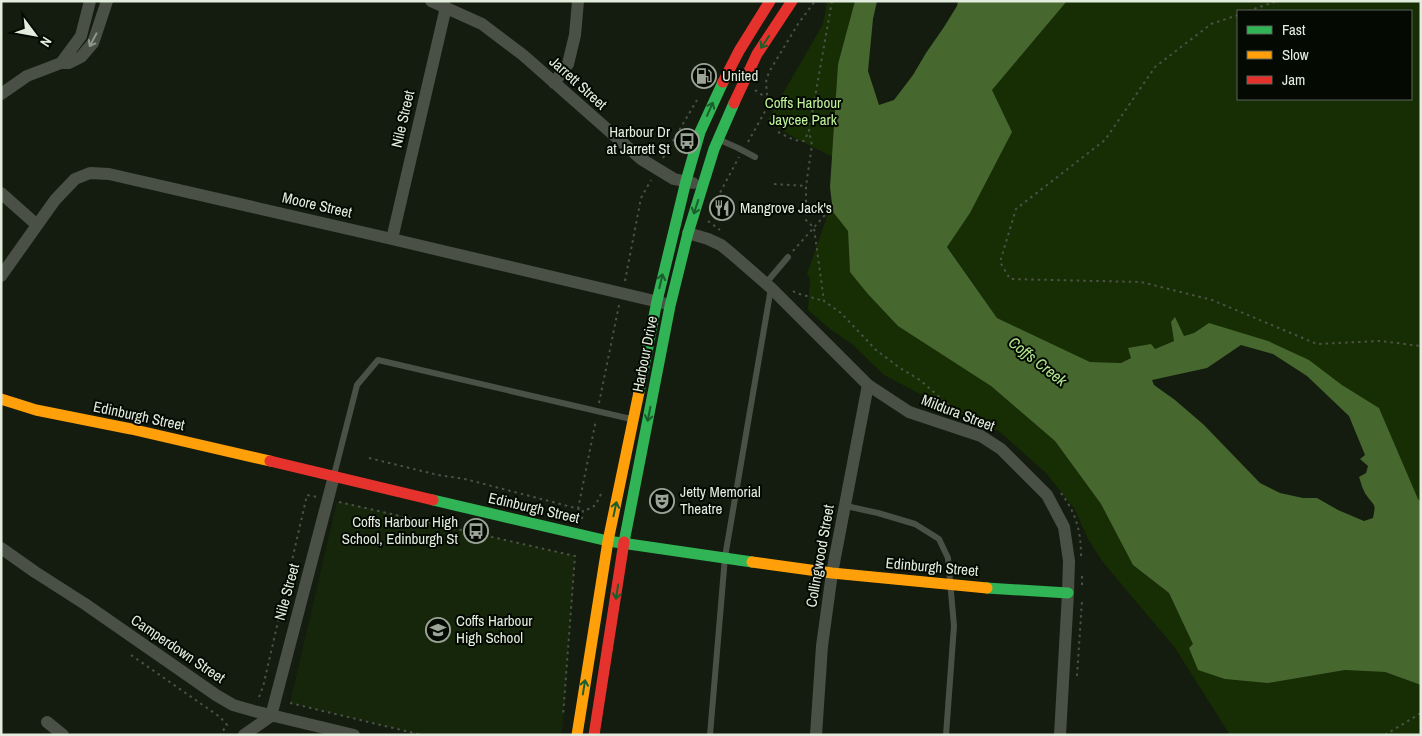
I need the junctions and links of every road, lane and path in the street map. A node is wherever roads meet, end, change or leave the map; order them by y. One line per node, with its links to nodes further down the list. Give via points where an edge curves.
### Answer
1 (90, 1): 13 (street, via 81,36)
2 (107, 1): 13 (street, one-way to 13, via 88,50 69,63)
3 (432, 1): 10 (street, Jarrett Street)
4 (578, 1): 14 (street, via 568,64)
5 (770, 1): 18 (street, Harbour Drive, one-way to 5, via 739,51)
6 (792, 1): 20 (street, Harbour Drive, one-way to 20, via 757,54)
7 (815, 1): 21 (path, via 769,72 766,82 768,106)
8 (832, 1): 17 (path)
9 (1277, 1): 11 (path)
10 (446, 7): 14 (street, Jarrett Street, via 482,24); 36 (street, Nile Street)
11 (1251, 10)
12 (1237, 14): 45 (path, via 1211,24 1154,68 1105,140 1016,209 1000,262 1010,279 1141,282 1212,300 1317,344 1380,341)
13 (61, 63): 15 (street, via 27,76)
14 (554, 83): 23 (street, Jarrett Street, via 641,159)
15 (1, 94)
16 (699, 96): 23 (path)
17 (809, 131): 19 (path, via 804,141); 27 (path, via 812,145)
18 (700, 132): 20 (lane); 24 (street, Harbour Drive)
19 (778, 132)
20 (718, 139): 21 (lane); 26 (street, Harbour Drive)
21 (743, 151): 22 (lane); 30 (path)
22 (755, 157)
23 (657, 168): 24 (street, Jarrett Street, via 674,179); 41 (path, via 641,198)
24 (686, 181): 26 (street, Jarrett Street); 42 (street, Harbour Drive, one-way to 24)
25 (774, 184): 27 (path)
26 (703, 186): 35 (street, Harbour Drive, one-way to 35)
27 (806, 186): 33 (path, via 806,220)
28 (1, 193): 32 (street)
29 (833, 206): 33 (path)
30 (711, 208)
31 (707, 216): 34 (path, via 708,221)
32 (37, 225): 36 (street, Moore Street, via 76,179 90,173 109,174); 38 (street, Moore Street)
33 (814, 228): 37 (path); 43 (path)
34 (720, 230)
35 (688, 232): 39 (street, Mildura Street, via 721,245); 44 (street, Harbour Drive)
36 (392, 239): 41 (street, Moore Street)
37 (788, 257): 39 (lane)
38 (1, 276)
39 (768, 286): 46 (street, Mildura Street); 64 (lane)
40 (788, 287): 43 (path, via 796,293)
41 (622, 293): 42 (street, Moore Street); 48 (path)
42 (656, 301): 44 (street, Moore Street); 50 (street, Harbour Drive)
43 (824, 301): 49 (path, via 841,313 876,350 920,380)
44 (670, 306): 61 (street, Harbour Drive, one-way to 61)
45 (1421, 346)
46 (868, 384): 56 (street, Collingwood Street); 69 (street, Mildura Street, via 909,412 981,436 1002,448 1047,495 1064,527 1069,561)
47 (1, 399): 52 (street, Edinburgh Street, via 36,410)
48 (598, 412): 50 (lane); 52 (lane, via 378,360 357,385); 57 (path)
49 (962, 417)
50 (633, 420): 60 (street, Harbour Drive, one-way to 50)
51 (369, 458): 57 (path)
52 (334, 476): 55 (street, Nile Street); 59 (street, Edinburgh Street)
53 (1060, 492): 65 (path, via 1070,505 1079,527)
54 (602, 494): 58 (path, via 596,504)
55 (328, 499): 63 (path); 72 (path, via 307,495); 75 (street, Nile Street)
56 (846, 506): 66 (street, Collingwood Street); 68 (lane, via 915,524 939,539 948,558)
57 (578, 508): 58 (path)
58 (583, 510): 59 (path)
59 (579, 534): 60 (street, Edinburgh Street); 63 (path)
60 (608, 541): 61 (street, Edinburgh Street); 83 (street, Harbour Drive, one-way to 60)
61 (624, 544): 64 (street, Edinburgh Street); 84 (street, Harbour Drive, one-way to 84)
62 (1, 548): 75 (street, Camperdown Street, via 216,696)
63 (575, 556): 77 (path)
64 (726, 557): 66 (street, Edinburgh Street); 85 (lane)
65 (1082, 558)
66 (832, 573): 68 (street, Edinburgh Street); 86 (street, Collingwood Street, via 822,646)
67 (1082, 576): 71 (path)
68 (950, 585): 69 (street, Edinburgh Street); 87 (lane, via 954,626)
69 (1068, 592): 88 (street, Mildura Street)
70 (131, 655): 79 (path, via 220,717 228,725)
71 (1076, 678)
72 (259, 697)
73 (290, 703): 82 (path)
74 (1421, 713): 89 (path)
75 (271, 716): 80 (street); 81 (street, Camperdown Street)
76 (46, 722): 78 (street)
77 (563, 722)
78 (63, 735)
79 (220, 735)
80 (244, 735)
81 (354, 735)
82 (422, 735)
83 (577, 735)
84 (594, 735)
85 (710, 735)
86 (816, 735)
87 (946, 735)
88 (1060, 735)
89 (1385, 735)

